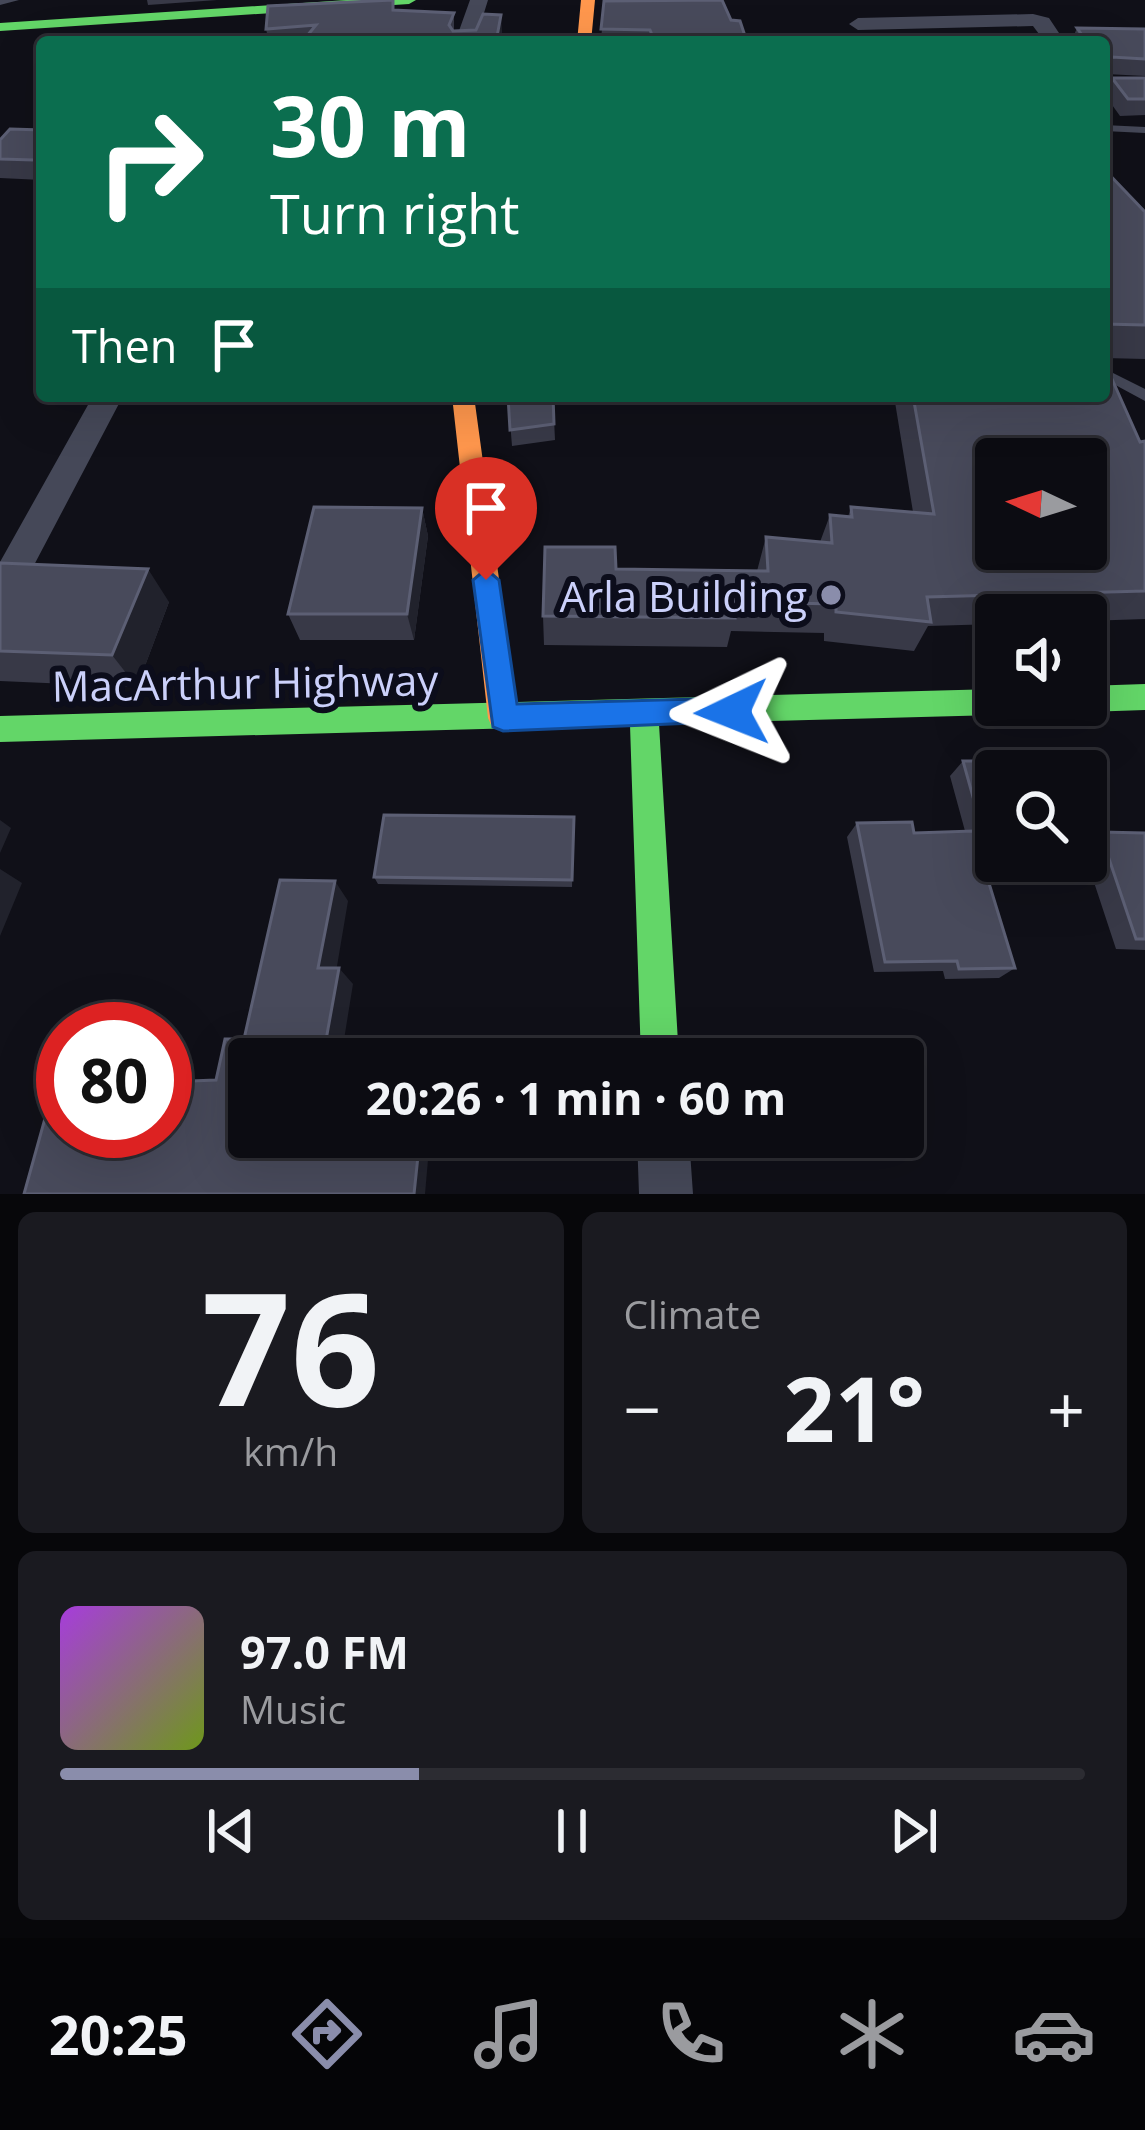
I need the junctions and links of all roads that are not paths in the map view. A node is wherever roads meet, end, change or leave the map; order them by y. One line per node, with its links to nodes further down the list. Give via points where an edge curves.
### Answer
1 (0, 0): 2 (street)
2 (10, 0)
3 (409, 0): 7 (main road)
4 (479, 0): 8 (street)
5 (588, 0): 9 (main road)
6 (858, 24): 10 (street, via 1034,20)
7 (0, 27)
8 (467, 36)
9 (585, 36)
10 (1051, 36)
11 (1110, 84): 12 (street)
12 (1145, 86)
13 (1110, 128): 14 (lane)
14 (1145, 130)
15 (1114, 378): 16 (lane)
16 (1145, 396)
17 (105, 402): 19 (street)
18 (464, 402): 24 (main road)
19 (0, 595)
20 (1145, 697): 21 (main road)
21 (1107, 698)
22 (975, 703): 23 (main road, MacArthur Highway)
23 (644, 715): 24 (main road, MacArthur Highway); 26 (main road)
24 (503, 718): 25 (main road, MacArthur Highway)
25 (0, 730)
26 (658, 1038)
27 (664, 1158): 28 (street)
28 (666, 1194)

